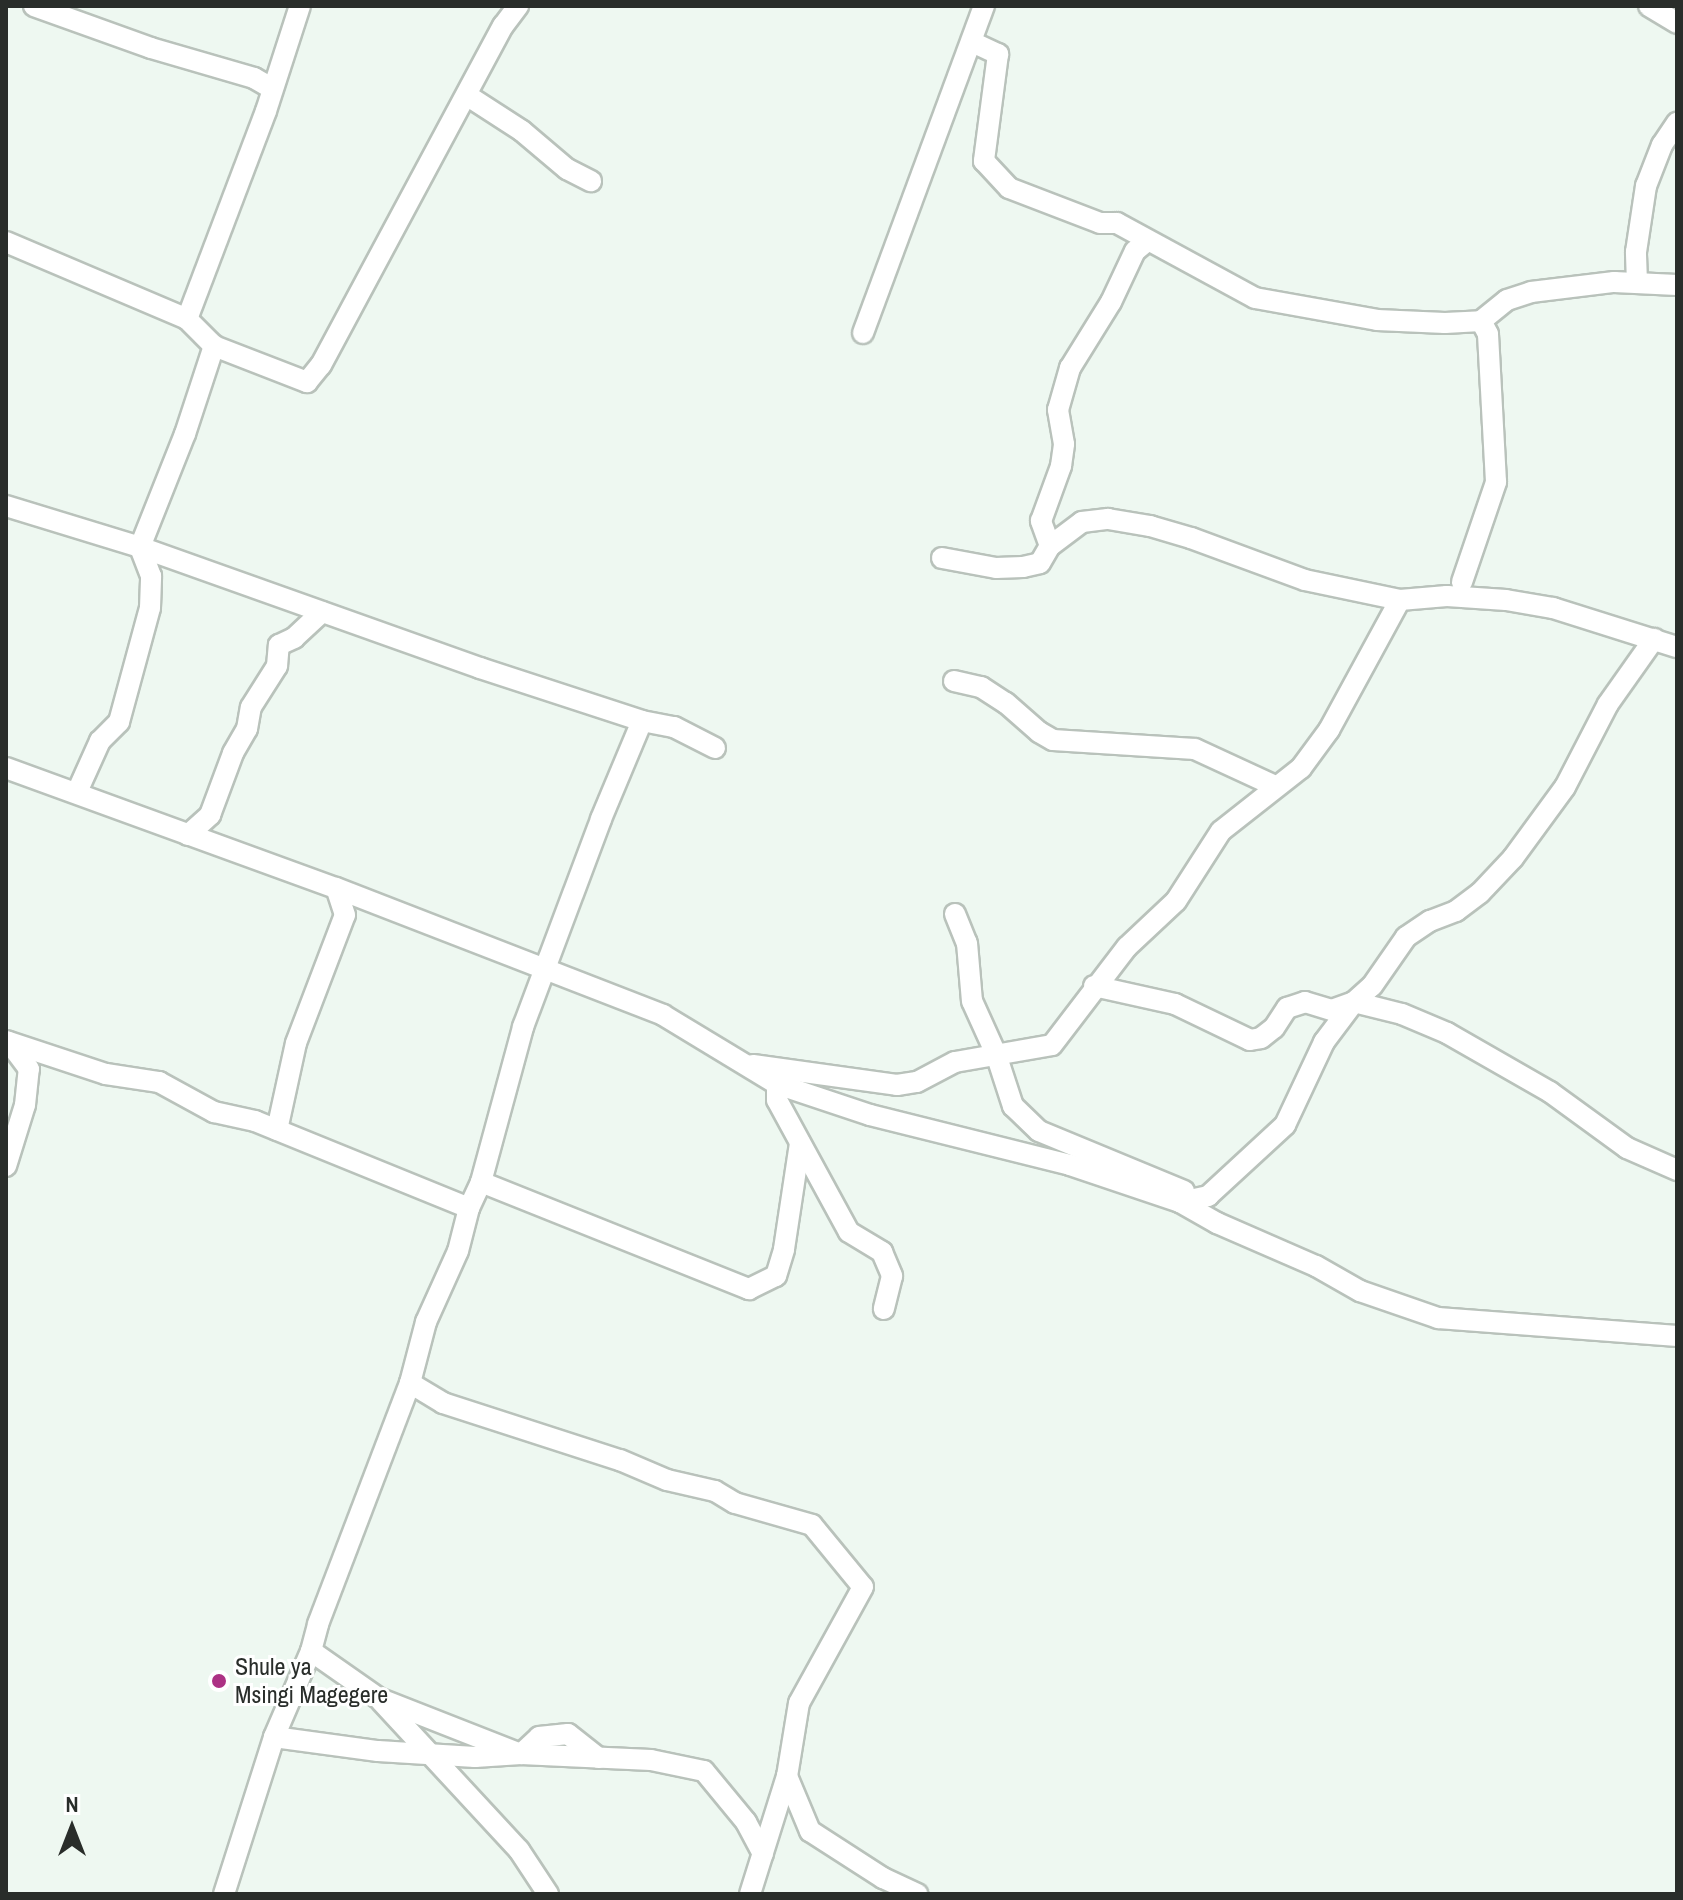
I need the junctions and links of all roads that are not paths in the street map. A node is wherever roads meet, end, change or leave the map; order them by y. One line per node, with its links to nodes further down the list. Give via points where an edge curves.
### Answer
1 (34, 6): 8 (street)
2 (300, 6): 8 (street)
3 (518, 6): 9 (street)
4 (984, 6): 7 (street)
5 (1649, 6): 6 (street)
6 (1677, 23)
7 (972, 42): 12 (street, via 998,54 984,161 1009,188 1100,223 1117,223); 18 (street)
8 (271, 88): 16 (street)
9 (468, 96): 11 (street); 19 (street, via 307,382)
10 (1677, 123): 14 (street, via 1646,186)
11 (591, 181)
12 (1147, 241): 17 (street, via 1255,298 1278,304 1377,320); 21 (street, via 1135,251 1070,368 1058,410 1064,444 1061,466 1041,521)
13 (6, 242): 16 (street)
14 (1637, 283): 15 (street); 17 (street, via 1531,292 1507,300)
15 (1677, 285)
16 (187, 319): 19 (street)
17 (1481, 321): 24 (street, via 1488,334 1496,482)
18 (863, 333)
19 (214, 346): 22 (street)
20 (6, 506): 22 (street)
21 (1050, 546): 23 (street, via 1040,563 1023,567); 25 (street, via 1082,522 1136,523 1305,580)
22 (140, 547): 26 (street); 34 (street, via 151,576 150,608 134,673 119,722 100,741)
23 (942, 558)
24 (1462, 582)
25 (1400, 600): 27 (street, via 1506,600 1553,608); 33 (street, via 1329,730 1301,768)
26 (322, 612): 30 (street); 35 (street, via 279,645 277,666 251,707 247,729 210,815)
27 (1654, 639): 28 (street); 40 (street, via 1608,704 1565,787 1513,858 1456,911 1406,937 1372,986)
28 (1677, 647)
29 (954, 681): 33 (street, via 981,687 1053,740 1195,749)
30 (642, 721): 31 (street, via 674,727); 38 (street)
31 (715, 748)
32 (6, 768): 34 (street)
33 (1275, 786): 39 (street, via 1221,831 1176,901)
34 (77, 792): 35 (street)
35 (188, 835): 36 (street)
36 (336, 888): 38 (street); 45 (street, via 345,915 296,1043)
37 (955, 914): 42 (street, via 967,943 972,1001)
38 (544, 971): 43 (street, via 663,1015); 49 (street, via 523,1027)
39 (1094, 986): 40 (street, via 1175,1004 1250,1040 1274,1028 1287,1008 1305,1002 1332,1010); 42 (street, via 1052,1045)
40 (1354, 1002): 48 (street, via 1447,1033 1550,1092 1627,1148); 50 (street, via 1318,1052 1285,1125)
41 (7, 1042): 45 (street, via 106,1074 159,1082 214,1112); 47 (street, via 29,1069 25,1105)
42 (996, 1054): 43 (street, via 955,1062 917,1082 897,1085); 50 (street, via 1013,1106 1039,1131)
43 (745, 1063): 44 (street)
44 (777, 1084): 46 (street, via 777,1100); 51 (street, via 870,1115 1070,1165)
45 (277, 1130): 52 (street)
46 (800, 1143): 49 (street, via 776,1276 749,1289); 53 (street, via 849,1232 882,1252 892,1276)
47 (6, 1166)
48 (1677, 1170)
49 (481, 1182): 52 (street)
50 (1208, 1196): 51 (street)
51 (1180, 1202): 54 (street, via 1360,1291 1438,1318)
52 (469, 1208): 55 (street, via 458,1251 426,1322)
53 (884, 1309)
54 (1677, 1336)
55 (410, 1383): 56 (street); 61 (street, via 443,1403 812,1525 863,1587 799,1703)
56 (311, 1651): 57 (street); 58 (street)
57 (378, 1698): 59 (street); 60 (street)
58 (274, 1737): 60 (street); 63 (street)
59 (521, 1754): 60 (street); 62 (street, via 651,1760 704,1771 746,1822)
60 (430, 1756): 64 (street, via 519,1850)
61 (787, 1776): 62 (street); 66 (street, via 810,1831)
62 (763, 1854): 65 (street)
63 (224, 1894)
64 (548, 1894)
65 (750, 1894)
66 (918, 1894)

